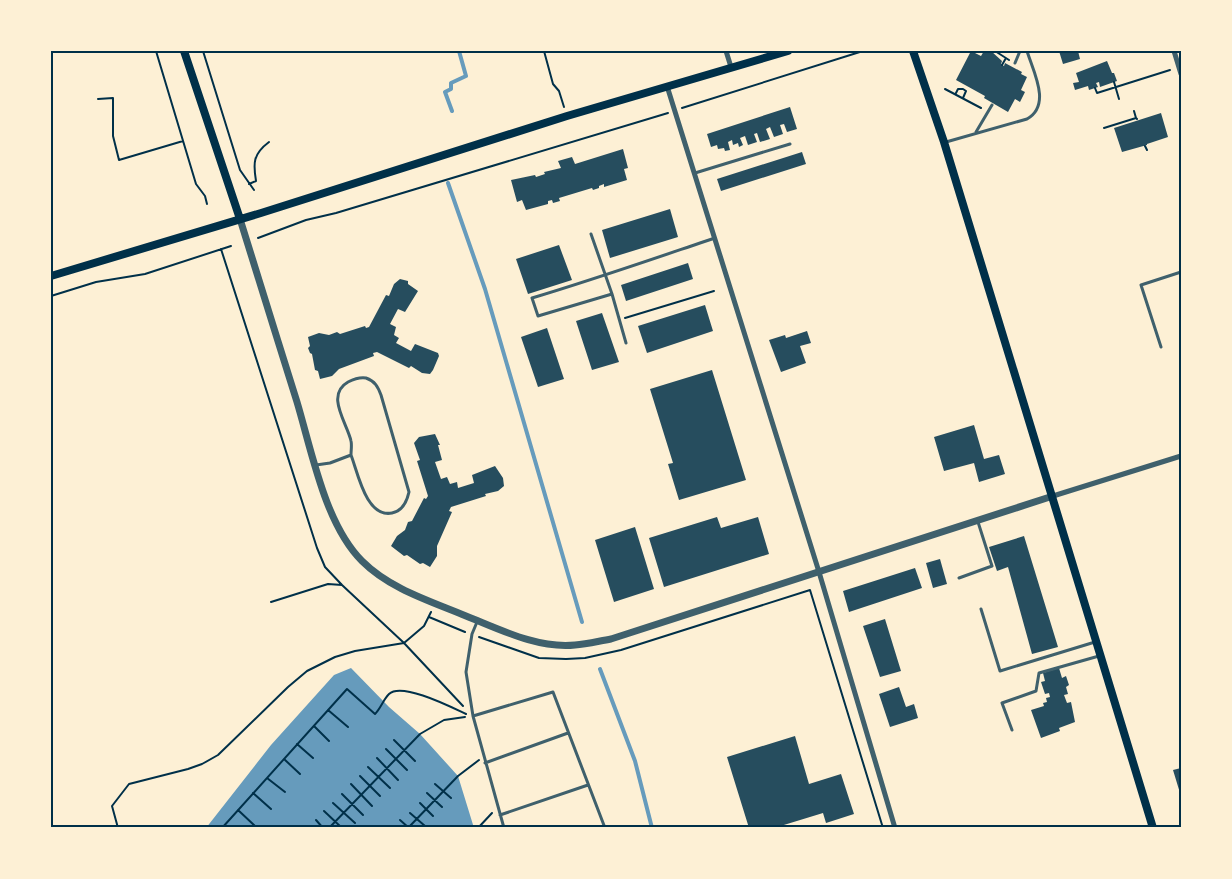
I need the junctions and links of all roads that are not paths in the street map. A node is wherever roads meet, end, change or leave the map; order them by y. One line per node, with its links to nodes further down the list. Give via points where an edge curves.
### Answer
1 (184, 51): 17 (main road)
2 (726, 51): 9 (street)
3 (788, 51): 9 (main road)
4 (913, 51): 14 (main road)
5 (1020, 51): 8 (lane)
6 (1027, 51): 13 (lane, via 1040,95 1037,111 1027,119)
7 (1174, 51): 10 (street)
8 (1015, 63)
9 (731, 67): 11 (main road)
10 (1181, 74)
11 (667, 86): 16 (street); 17 (main road)
12 (992, 105): 13 (lane)
13 (976, 133): 14 (lane)
14 (944, 142): 29 (main road)
15 (790, 144): 16 (lane)
16 (695, 173): 19 (street)
17 (240, 219): 22 (main road); 28 (street)
18 (591, 234): 21 (lane)
19 (715, 238): 21 (lane); 31 (street)
20 (1181, 272): 25 (lane, via 1141,285)
21 (606, 274): 23 (lane); 23 (lane, via 532,298 538,316)
22 (51, 276)
23 (612, 294): 24 (lane)
24 (626, 343)
25 (1161, 347)
26 (351, 455): 26 (lane, via 352,442 338,397 346,383 368,379 381,395 410,492 400,510 375,510); 28 (lane)
27 (1181, 456): 29 (street)
28 (316, 465): 34 (street, via 339,531 361,560 391,584)
29 (1053, 496): 30 (street); 35 (main road)
30 (977, 520): 31 (street); 32 (lane, via 992,566)
31 (819, 572): 34 (street, via 611,639 574,645 530,640); 45 (street)
32 (958, 578)
33 (981, 609): 35 (lane, via 1000,671)
34 (477, 620): 37 (lane, via 466,672)
35 (1097, 641): 36 (main road)
36 (1101, 656): 38 (lane, via 1039,673 1036,691 1002,703); 46 (main road)
37 (473, 716): 39 (lane, via 553,692); 40 (lane)
38 (1012, 730)
39 (568, 733): 40 (lane); 41 (lane)
40 (485, 763): 42 (lane)
41 (588, 785): 42 (lane); 44 (lane)
42 (500, 815): 43 (lane)
43 (504, 828)
44 (605, 828)
45 (895, 828)
46 (1153, 828)

